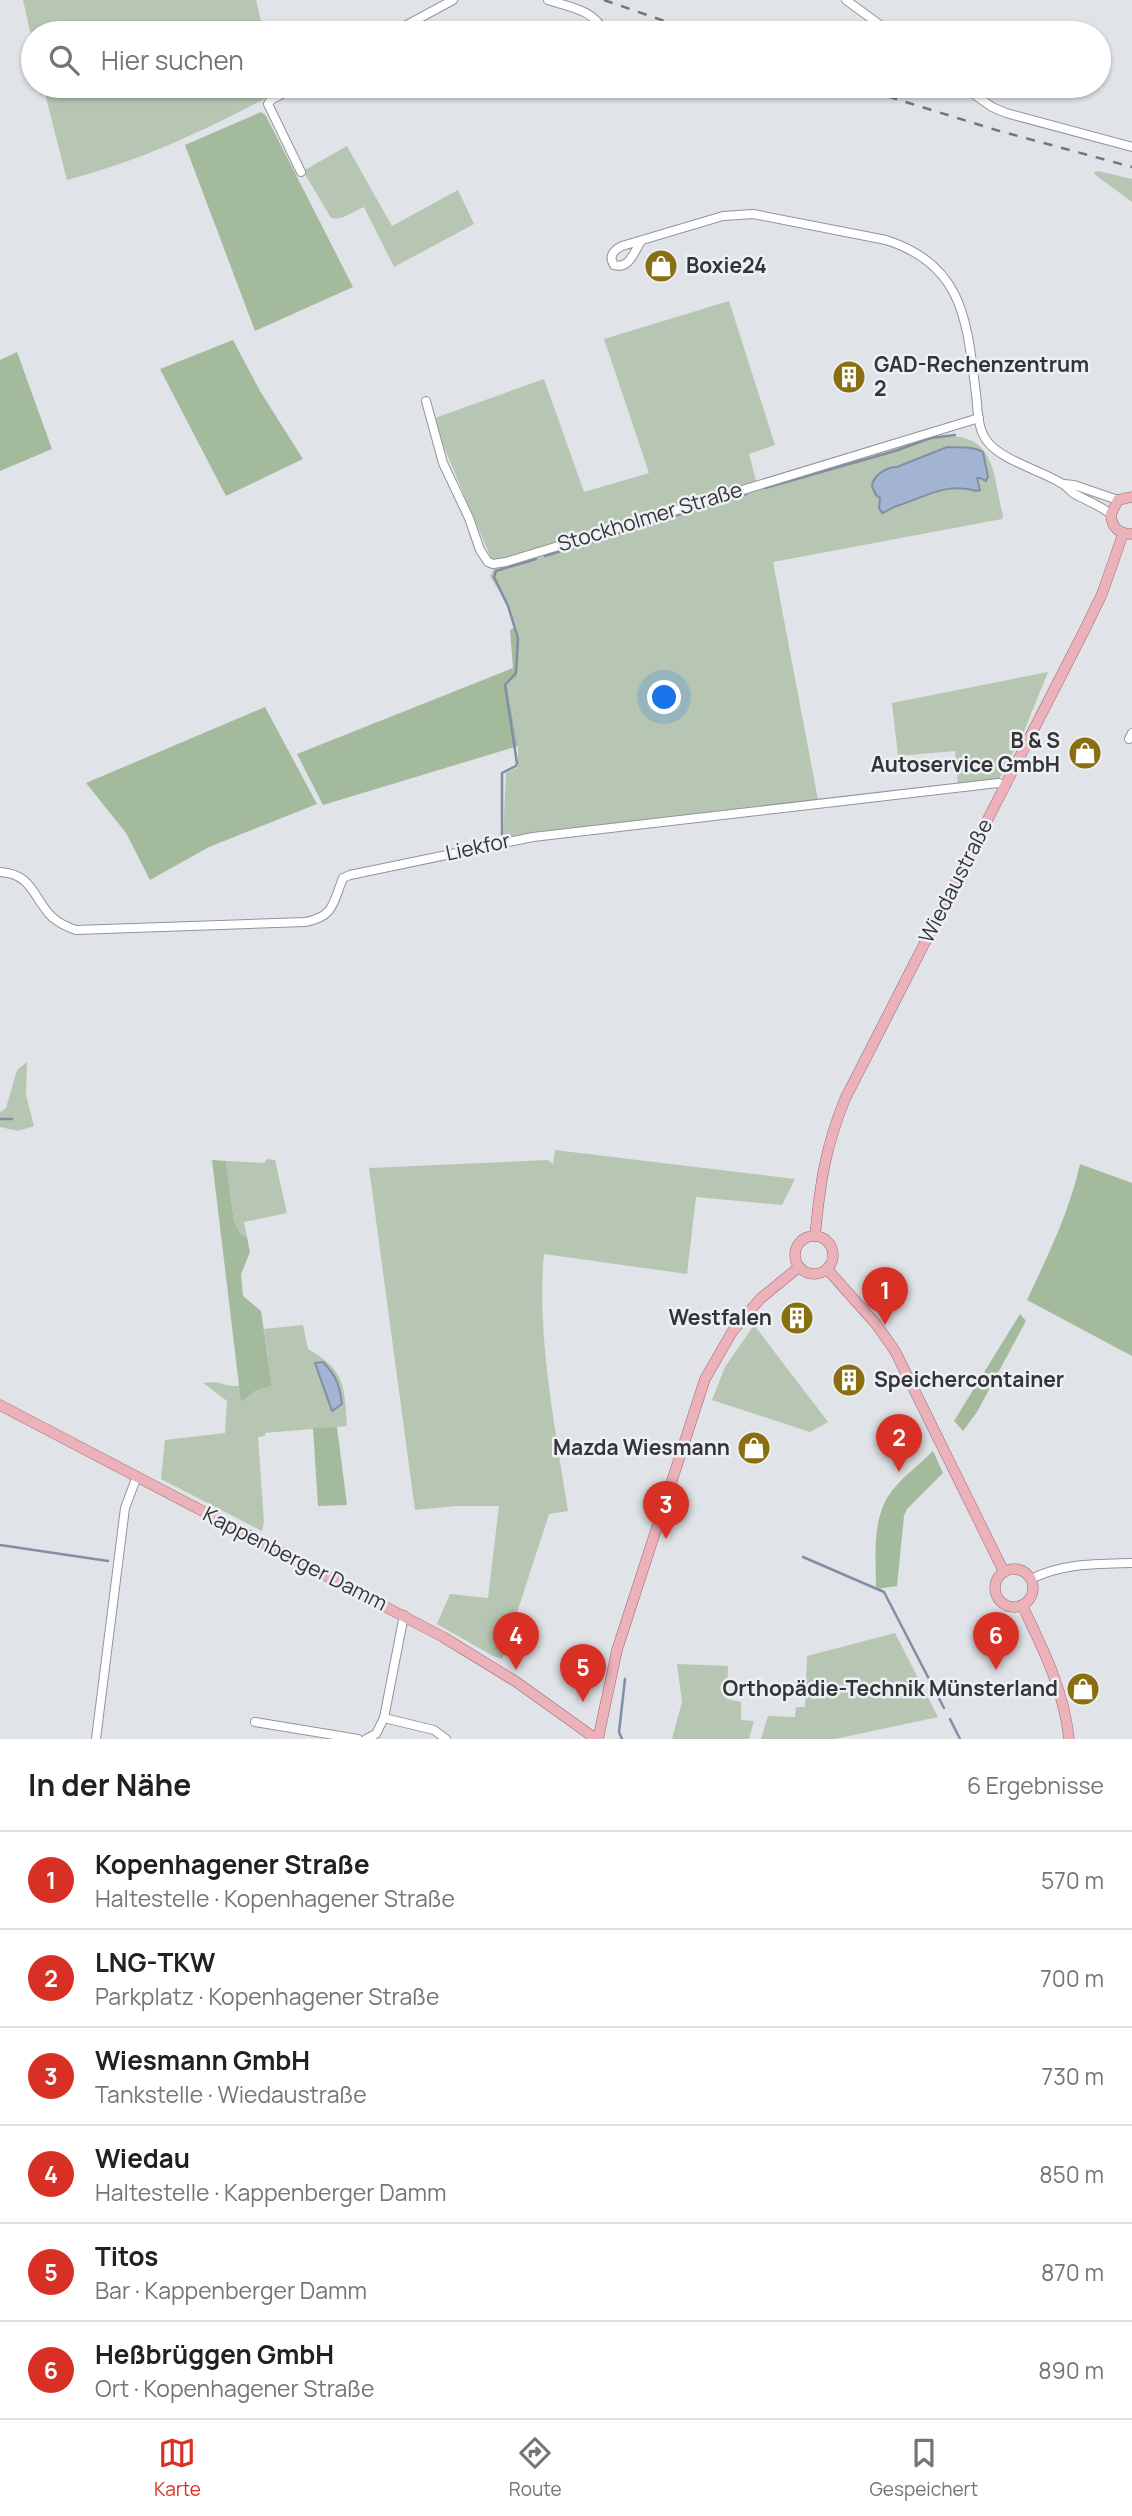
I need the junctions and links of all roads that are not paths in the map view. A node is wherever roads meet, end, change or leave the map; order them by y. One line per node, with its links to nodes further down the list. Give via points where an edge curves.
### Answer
1 (453, 0): 4 (street)
2 (548, 0): 5 (street)
3 (846, 0): 6 (street)
4 (414, 21)
5 (598, 21)
6 (875, 21)
7 (275, 98): 10 (street, via 268,104)
8 (979, 98): 9 (street, via 1006,113)
9 (1132, 147)
10 (301, 172)
11 (640, 242): 13 (street, via 723,216 753,214 902,245 936,269 956,294 967,327)
12 (426, 401): 13 (street, Stockholmer Straße, via 451,482 480,550 493,564)
13 (979, 418): 14 (street, via 982,433 993,447)
14 (1063, 484): 16 (street); 17 (street)
15 (1132, 496): 16 (main road)
16 (1118, 500): 17 (main road)
17 (1111, 514): 18 (main road, via 1113,526)
18 (1128, 534): 19 (main road, Wiedaustraße)
19 (1006, 785): 20 (street, Liekfor, via 503,842 350,875 343,878 331,910 304,922 76,930 53,918 27,883 12,873); 21 (main road, Wiedaustraße, via 845,1099 822,1168)
20 (0, 873)
21 (815, 1236): 22 (main road, via 797,1246); 23 (main road, via 824,1238 832,1248 833,1259)
22 (799, 1266): 23 (main road, via 810,1273); 37 (main road, via 738,1324 705,1379 617,1650)
23 (827, 1269): 27 (main road, via 876,1324 899,1359)
24 (0, 1405): 25 (main road, Kappenberger Damm)
25 (137, 1476): 30 (main road, Kappenberger Damm); 33 (street, via 125,1508)
26 (1132, 1563): 28 (street, via 1079,1564)
27 (1004, 1572): 28 (main road, via 1019,1570); 29 (main road, via 996,1583 999,1600 1009,1607)
28 (1031, 1579): 29 (main road, via 1032,1592)
29 (1022, 1605): 38 (main road, via 1058,1686)
30 (404, 1615): 31 (street); 37 (main road, Kappenberger Damm, via 481,1659)
31 (384, 1718): 35 (street, via 376,1734); 36 (street, via 433,1730)
32 (255, 1722): 34 (street)
33 (96, 1739)
34 (358, 1739)
35 (366, 1739)
36 (446, 1739)
37 (597, 1739)
38 (1069, 1739)

